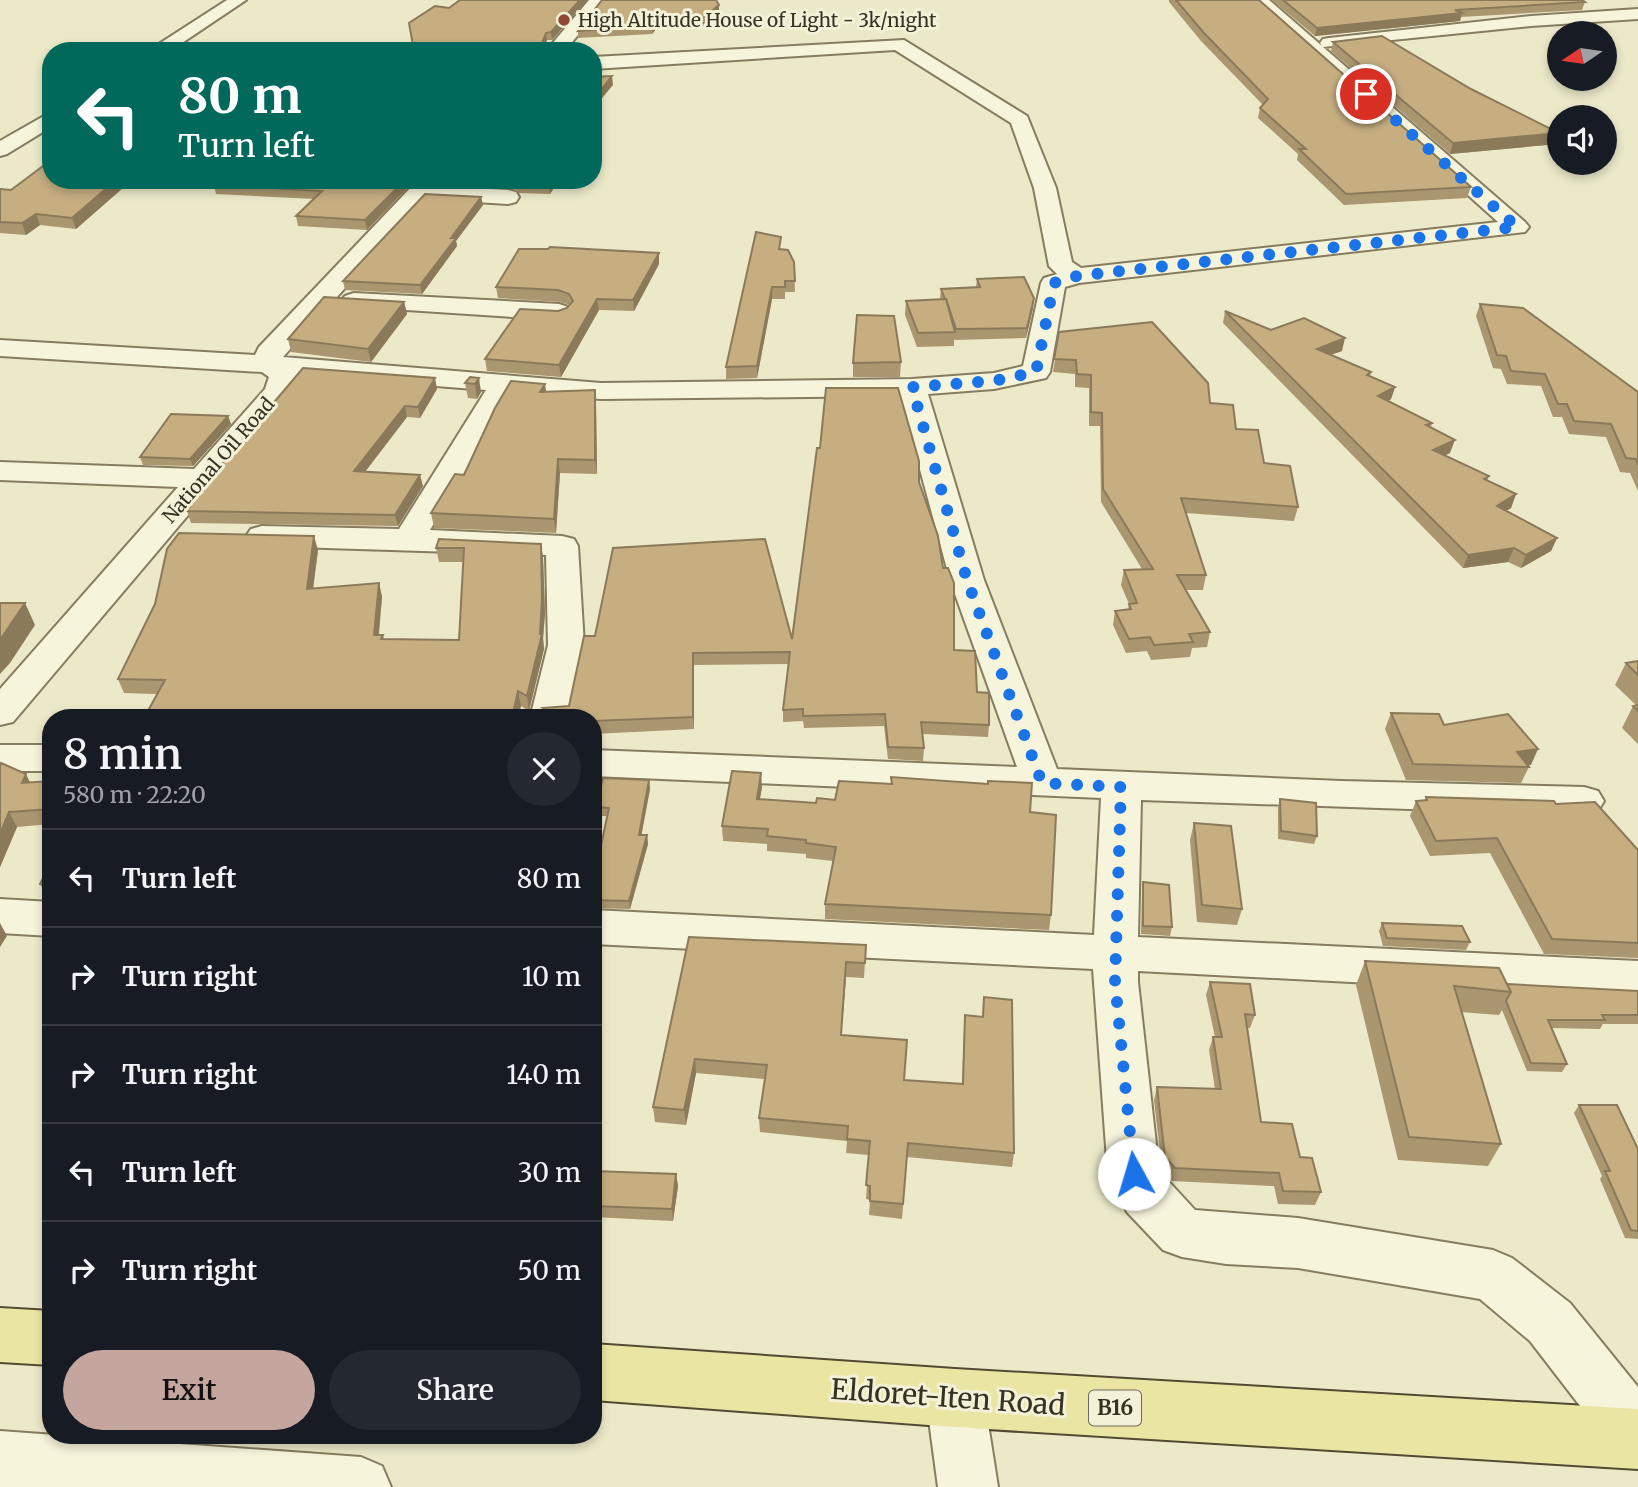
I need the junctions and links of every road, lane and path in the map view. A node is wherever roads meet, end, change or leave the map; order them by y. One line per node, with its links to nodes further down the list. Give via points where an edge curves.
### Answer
1 (238, 0): 5 (street)
2 (598, 0): 6 (street)
3 (1259, 0): 7 (street)
4 (1638, 14): 7 (street)
5 (171, 42)
6 (563, 42)
7 (1310, 45): 14 (street, via 1517,227)
8 (602, 62): 14 (street, via 898,44 1020,120 1045,188 1061,266)
9 (42, 124): 10 (street)
10 (0, 150)
11 (421, 189): 15 (street, National Oil Road)
12 (447, 189): 13 (street)
13 (508, 197)
14 (1077, 276): 20 (street, via 1054,283 1036,372 993,381)
15 (321, 299): 16 (street); 18 (street, National Oil Road, via 269,353)
16 (559, 312)
17 (0, 348): 18 (street)
18 (269, 364): 19 (street); 22 (street, National Oil Road, via 284,374 278,391)
19 (504, 383): 20 (street, via 601,391); 26 (street)
20 (912, 387): 32 (street, via 967,580)
21 (0, 471): 22 (street)
22 (202, 479): 23 (street, National Oil Road)
23 (155, 534): 24 (street); 28 (street, National Oil Road)
24 (195, 535)
25 (235, 536): 26 (street)
26 (409, 539): 27 (street, via 562,546 566,645)
27 (551, 709)
28 (0, 713)
29 (0, 758): 30 (street)
30 (42, 758)
31 (602, 763): 32 (street)
32 (1042, 783): 33 (street)
33 (1121, 787): 34 (street); 38 (street)
34 (1584, 801)
35 (0, 916): 36 (street)
36 (42, 918)
37 (602, 927): 38 (street)
38 (1116, 955): 39 (street); 44 (street, via 1134,1174 1145,1195 1182,1233 1298,1242 1493,1276 1550,1322)
39 (1638, 979)
40 (0, 1335): 41 (main road)
41 (42, 1337)
42 (602, 1373): 43 (main road, Eldoret-Iten Road / B16)
43 (955, 1398): 45 (main road, Eldoret-Iten Road / B16); 48 (street)
44 (1638, 1433)
45 (1638, 1439)
46 (0, 1461): 47 (street)
47 (361, 1487)
48 (968, 1487)

